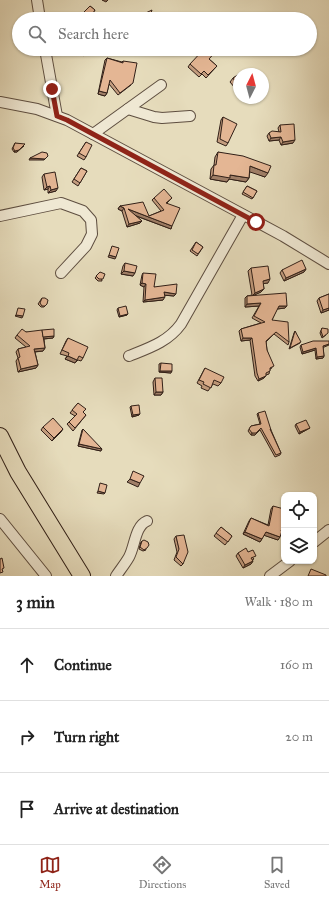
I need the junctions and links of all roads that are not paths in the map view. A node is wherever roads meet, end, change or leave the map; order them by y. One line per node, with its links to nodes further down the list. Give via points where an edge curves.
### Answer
1 (37, 0): 2 (street)
2 (39, 12)
3 (46, 56): 7 (street)
4 (161, 85): 6 (street)
5 (0, 102): 7 (street, via 37,109)
6 (128, 109): 8 (street, via 154,117); 9 (street)
7 (57, 116): 9 (street)
8 (190, 116)
9 (93, 134): 10 (street)
10 (243, 215): 12 (street); 14 (street, via 175,333 163,342)
11 (0, 216): 13 (street, via 61,203 83,211 91,220 92,234 86,246)
12 (329, 264)
13 (62, 274)
14 (129, 356)
15 (0, 436): 22 (main road, via 18,472)
16 (0, 519): 21 (street)
17 (147, 520): 23 (street, via 139,527 129,558)
18 (329, 530): 19 (street)
19 (317, 540)
20 (286, 564): 24 (street)
21 (45, 576)
22 (82, 576)
23 (116, 576)
24 (270, 576)

